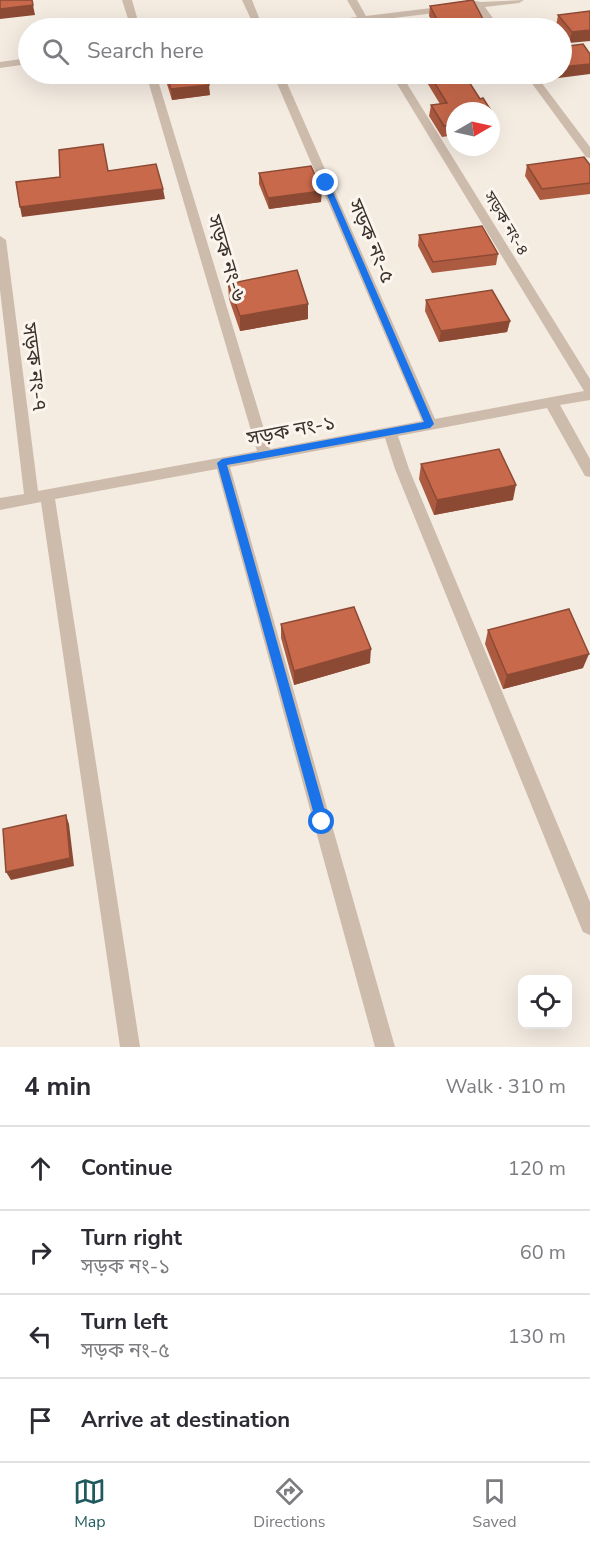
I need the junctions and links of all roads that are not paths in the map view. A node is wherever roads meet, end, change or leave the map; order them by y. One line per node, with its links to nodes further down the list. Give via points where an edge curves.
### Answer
1 (127, 0): 6 (street)
2 (247, 0): 7 (street)
3 (352, 0): 8 (street)
4 (519, 0): 5 (street)
5 (477, 2): 9 (street); 10 (street)
6 (133, 18)
7 (255, 18)
8 (362, 18)
9 (396, 18)
10 (489, 18)
11 (18, 62): 12 (street)
12 (0, 64)
13 (153, 84): 23 (street, সড়ক নং-৬)
14 (282, 84): 21 (street, সড়ক নং-৫)
15 (402, 84): 19 (street, সড়ক নং-৪)
16 (537, 84): 17 (street)
17 (590, 155)
18 (0, 240): 26 (street, সড়ক নং-৭)
19 (590, 393): 20 (street, সড়ক নং-১)
20 (551, 402): 21 (street, সড়ক নং-১); 25 (street)
21 (430, 424): 22 (street, সড়ক নং-১)
22 (390, 432): 23 (street, সড়ক নং-১); 28 (street)
23 (265, 455): 24 (street, সড়ক নং-১)
24 (222, 463): 26 (street, সড়ক নং-১); 30 (street)
25 (590, 472)
26 (39, 496): 27 (street, সড়ক নং-১); 29 (street, সড়ক নং-৭)
27 (0, 504)
28 (590, 925)
29 (130, 1047)
30 (385, 1047)

